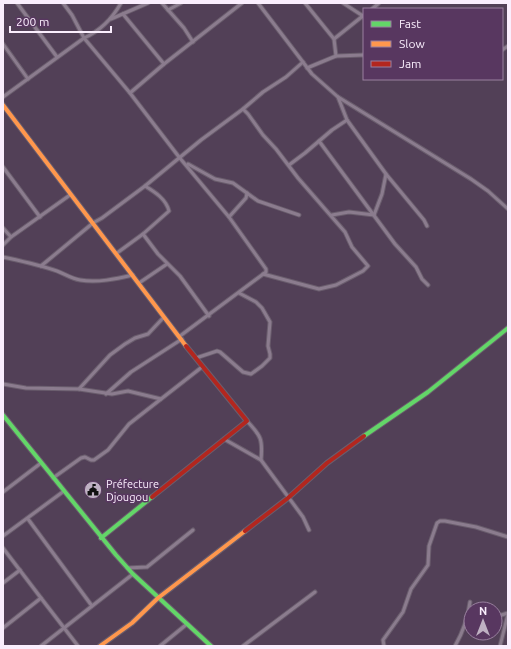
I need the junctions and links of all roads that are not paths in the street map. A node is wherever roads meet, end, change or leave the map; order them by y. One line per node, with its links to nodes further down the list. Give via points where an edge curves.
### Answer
1 (17, 3): 21 (street)
2 (63, 3): 15 (street)
3 (121, 3): 14 (street)
4 (148, 3): 12 (street)
5 (162, 3): 11 (street)
6 (181, 3): 11 (street)
7 (242, 3): 17 (street)
8 (258, 3): 22 (street)
9 (305, 3): 16 (street)
10 (343, 3): 13 (street)
11 (168, 10): 17 (street)
12 (123, 14): 14 (street); 23 (street)
13 (363, 15): 16 (street)
14 (111, 19): 15 (street)
15 (84, 38): 21 (street); 26 (street)
16 (334, 39): 20 (street)
17 (193, 42): 23 (street)
18 (3, 44): 25 (street)
19 (363, 55): 20 (street)
20 (336, 56): 24 (street)
21 (57, 57): 25 (street)
22 (303, 62): 24 (street); 30 (street)
23 (164, 64): 26 (street)
24 (307, 68): 28 (street)
25 (28, 79): 27 (street)
26 (130, 93): 33 (street)
27 (3, 97)
28 (338, 98): 31 (street); 41 (street, via 471,179)
29 (3, 105): 40 (street)
30 (243, 109): 33 (street); 35 (street)
31 (347, 120): 32 (street); 37 (street)
32 (319, 141): 35 (street); 44 (street)
33 (179, 157): 34 (street); 38 (street)
34 (184, 162): 39 (street, via 214,179 232,183); 46 (street)
35 (289, 165): 43 (street)
36 (3, 167): 45 (street)
37 (386, 174): 44 (street); 48 (street)
38 (145, 186): 47 (street); 50 (street, via 159,195 169,212)
39 (247, 193): 42 (street, via 258,201); 46 (street, via 246,198)
40 (70, 195): 45 (street); 47 (street)
41 (508, 209)
42 (299, 215)
43 (332, 215): 44 (street, via 349,212); 57 (street, via 345,232 352,247 368,266 363,271 336,285 319,289)
44 (374, 215): 60 (street)
45 (40, 217): 51 (street)
46 (229, 217): 57 (street, via 266,269)
47 (93, 223): 53 (street); 56 (street)
48 (427, 226)
49 (3, 228): 51 (street)
50 (143, 234): 53 (street); 55 (street)
51 (11, 237): 52 (street)
52 (3, 245)
53 (117, 253): 58 (street)
54 (3, 257): 56 (street)
55 (166, 264): 59 (street); 62 (street, via 180,276)
56 (41, 266): 58 (street, via 82,281)
57 (264, 274): 61 (street)
58 (133, 275): 59 (street)
59 (139, 283): 63 (street)
60 (428, 285)
61 (239, 293): 62 (street); 66 (street, via 256,302 270,322 270,358 251,374 243,372 217,351)
62 (209, 316): 65 (street)
63 (164, 317): 65 (street); 69 (street, via 148,334 125,344 110,355)
64 (508, 328): 81 (street, via 428,392 327,463)
65 (181, 337): 66 (street); 70 (street, via 131,372)
66 (196, 358): 67 (street)
67 (202, 367): 71 (street); 73 (street)
68 (3, 384): 69 (street, via 26,388)
69 (79, 389): 70 (street)
70 (106, 394): 71 (street, via 128,391)
71 (161, 399): 77 (street, via 124,428 108,450 94,460 81,458)
72 (3, 415): 76 (street)
73 (247, 421): 74 (street); 75 (street, via 262,443)
74 (224, 440): 75 (street); 87 (street)
75 (261, 460): 81 (street)
76 (41, 463): 77 (street); 79 (street)
77 (53, 478): 80 (street)
78 (3, 486): 79 (street)
79 (4, 491)
80 (64, 491): 82 (street); 87 (street)
81 (288, 498): 84 (street, via 303,517); 95 (street)
82 (28, 519): 85 (street); 96 (street)
83 (193, 530): 89 (street, via 147,567)
84 (309, 530)
85 (3, 536)
86 (508, 536): 108 (street, via 445,521 437,523 430,546 428,565 411,589 403,612 383,640)
87 (101, 538): 89 (street)
88 (3, 548): 90 (street)
89 (127, 568): 91 (street)
90 (20, 570): 92 (street); 94 (street)
91 (133, 574): 95 (street); 96 (street)
92 (3, 583)
93 (315, 592): 107 (street)
94 (41, 598): 99 (street); 100 (street)
95 (158, 598): 98 (street); 104 (street, via 132,623)
96 (92, 606): 100 (street)
97 (508, 613): 110 (street)
98 (187, 624): 105 (street); 106 (street)
99 (3, 628)
100 (64, 628): 102 (street); 103 (street)
101 (463, 630): 109 (street)
102 (41, 646)
103 (78, 646)
104 (100, 646)
105 (160, 646)
106 (212, 646)
107 (243, 646)
108 (384, 646)
109 (455, 646)
110 (500, 646)

